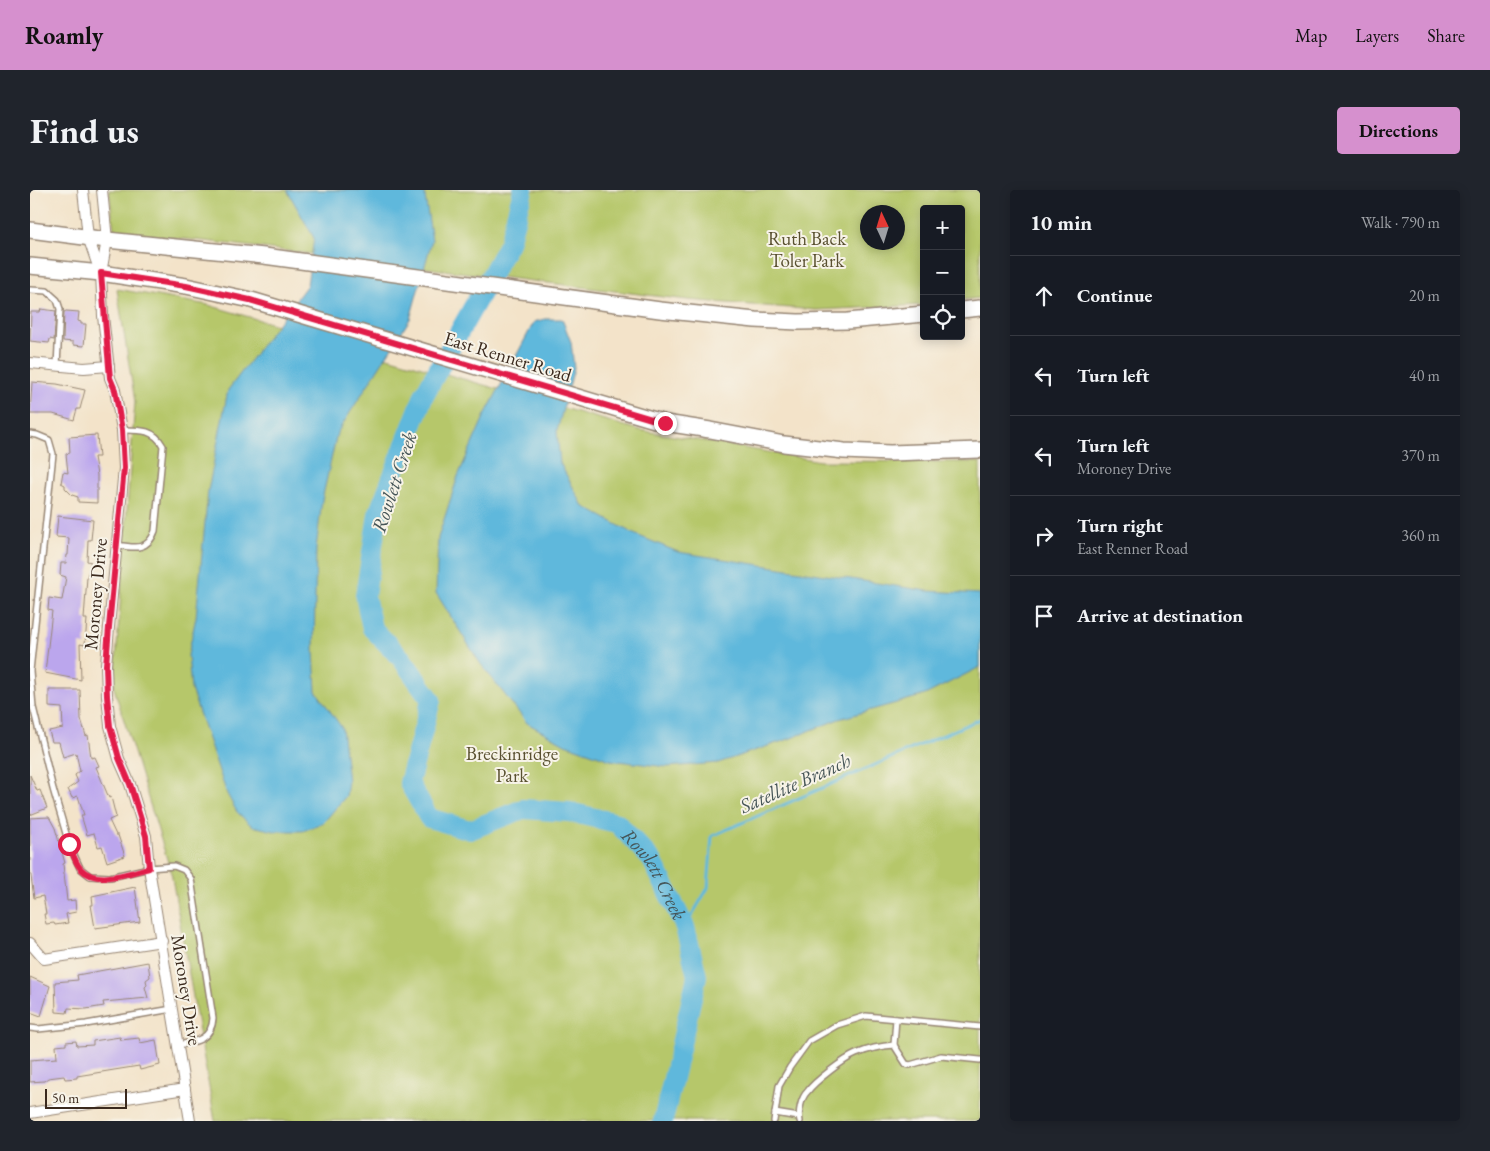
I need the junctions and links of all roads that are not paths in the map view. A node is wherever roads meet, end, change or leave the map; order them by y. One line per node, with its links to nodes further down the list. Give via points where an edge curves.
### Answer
1 (83, 190): 4 (street, Moroney Drive)
2 (102, 190): 5 (street, Moroney Drive)
3 (30, 230): 4 (main road)
4 (88, 237): 5 (main road); 7 (street, Moroney Drive)
5 (107, 240): 7 (street, Moroney Drive); 11 (main road, via 264,256 755,320 848,321)
6 (30, 266): 7 (main road, East Renner Road)
7 (101, 273): 14 (street, Moroney Drive); 17 (main road, East Renner Road, via 250,300 665,423 784,444 844,450 890,453)
8 (30, 290): 13 (lane, via 47,291 57,300 60,309)
9 (980, 308): 10 (main road)
10 (965, 310)
11 (920, 314)
12 (30, 363): 13 (street)
13 (57, 365): 14 (street)
14 (109, 366): 15 (street, Moroney Drive)
15 (122, 430): 18 (street, Moroney Drive, via 124,468); 18 (lane, via 152,433 163,446 153,538 140,547)
16 (30, 434): 19 (lane, via 48,440 53,454 30,670 34,708 53,789 69,844 80,868 90,876 110,877)
17 (980, 450)
18 (116, 545): 19 (street, Moroney Drive, via 106,665 110,726 146,836)
19 (149, 868): 20 (street, Moroney Drive); 26 (lane, via 179,868 191,879 193,889 214,1018 208,1035 198,1042)
20 (162, 941): 21 (street, via 44,959); 22 (street, Moroney Drive)
21 (30, 943)
22 (172, 1009): 25 (lane, via 86,1024 38,1030); 26 (street, Moroney Drive)
23 (896, 1018): 24 (lane); 27 (lane); 31 (lane, via 866,1016 837,1025 809,1041 779,1086)
24 (980, 1027)
25 (30, 1028)
26 (178, 1045): 29 (street, Moroney Drive)
27 (894, 1045): 28 (lane, via 910,1065 941,1056); 32 (lane, via 855,1054 820,1079 806,1093)
28 (980, 1060)
29 (185, 1089): 30 (street); 33 (street, Moroney Drive)
30 (30, 1113)
31 (775, 1113): 32 (lane); 34 (lane)
32 (799, 1119)
33 (190, 1121)
34 (774, 1121)

